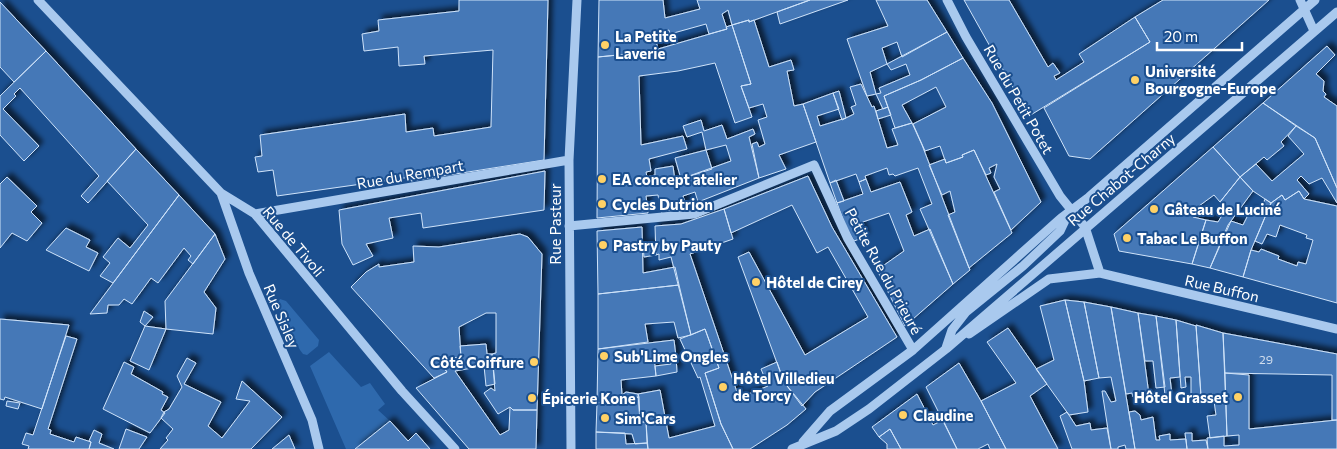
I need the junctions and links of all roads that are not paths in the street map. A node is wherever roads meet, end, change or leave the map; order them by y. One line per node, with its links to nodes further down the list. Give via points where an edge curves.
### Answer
1 (38, 0): 10 (street, Rue de Tivoli)
2 (578, 0): 9 (street, Rue Pasteur)
3 (947, 0): 11 (street, Rue du Petit Potet, via 966,38)
4 (1300, 0): 6 (street)
5 (1315, 0): 6 (street, Rue Chabot-Charny)
6 (1304, 9): 8 (street); 11 (street, Rue Chabot-Charny)
7 (1337, 12): 8 (street, Rue Chabot-Charny)
8 (1314, 31): 15 (street, Rue Chabot-Charny)
9 (569, 160): 12 (street, Rue du Rempart); 13 (street, Rue Pasteur)
10 (220, 193): 12 (street, Rue de Tivoli); 22 (street, Rue Sisley, via 249,273 312,420)
11 (1070, 210): 15 (street); 19 (street, Rue Chabot-Charny, via 1060,231 966,312 952,330); 20 (street, Rue Chabot-Charny)
12 (255, 214): 23 (street, Rue de Tivoli, via 402,391)
13 (569, 226): 20 (street, Petite Rue du Prieuré, via 694,214 814,164 848,239); 24 (street, Rue Pasteur)
14 (592, 227): 18 (street, Petite Rue du Prieuré, via 694,217 812,169 844,240)
15 (1085, 227): 16 (street); 19 (street, Rue Chabot-Charny)
16 (1100, 273): 17 (street, Rue Buffon); 19 (street, Rue Buffon, via 1049,279)
17 (1337, 329)
18 (902, 339)
19 (946, 349): 21 (street, Rue Chabot-Charny, via 869,409 836,431)
20 (913, 350): 21 (street, Rue Chabot-Charny, via 830,411)
21 (803, 446): 25 (street, Rue Chabot-Charny)
22 (319, 449)
23 (455, 449)
24 (571, 449)
25 (792, 449)

